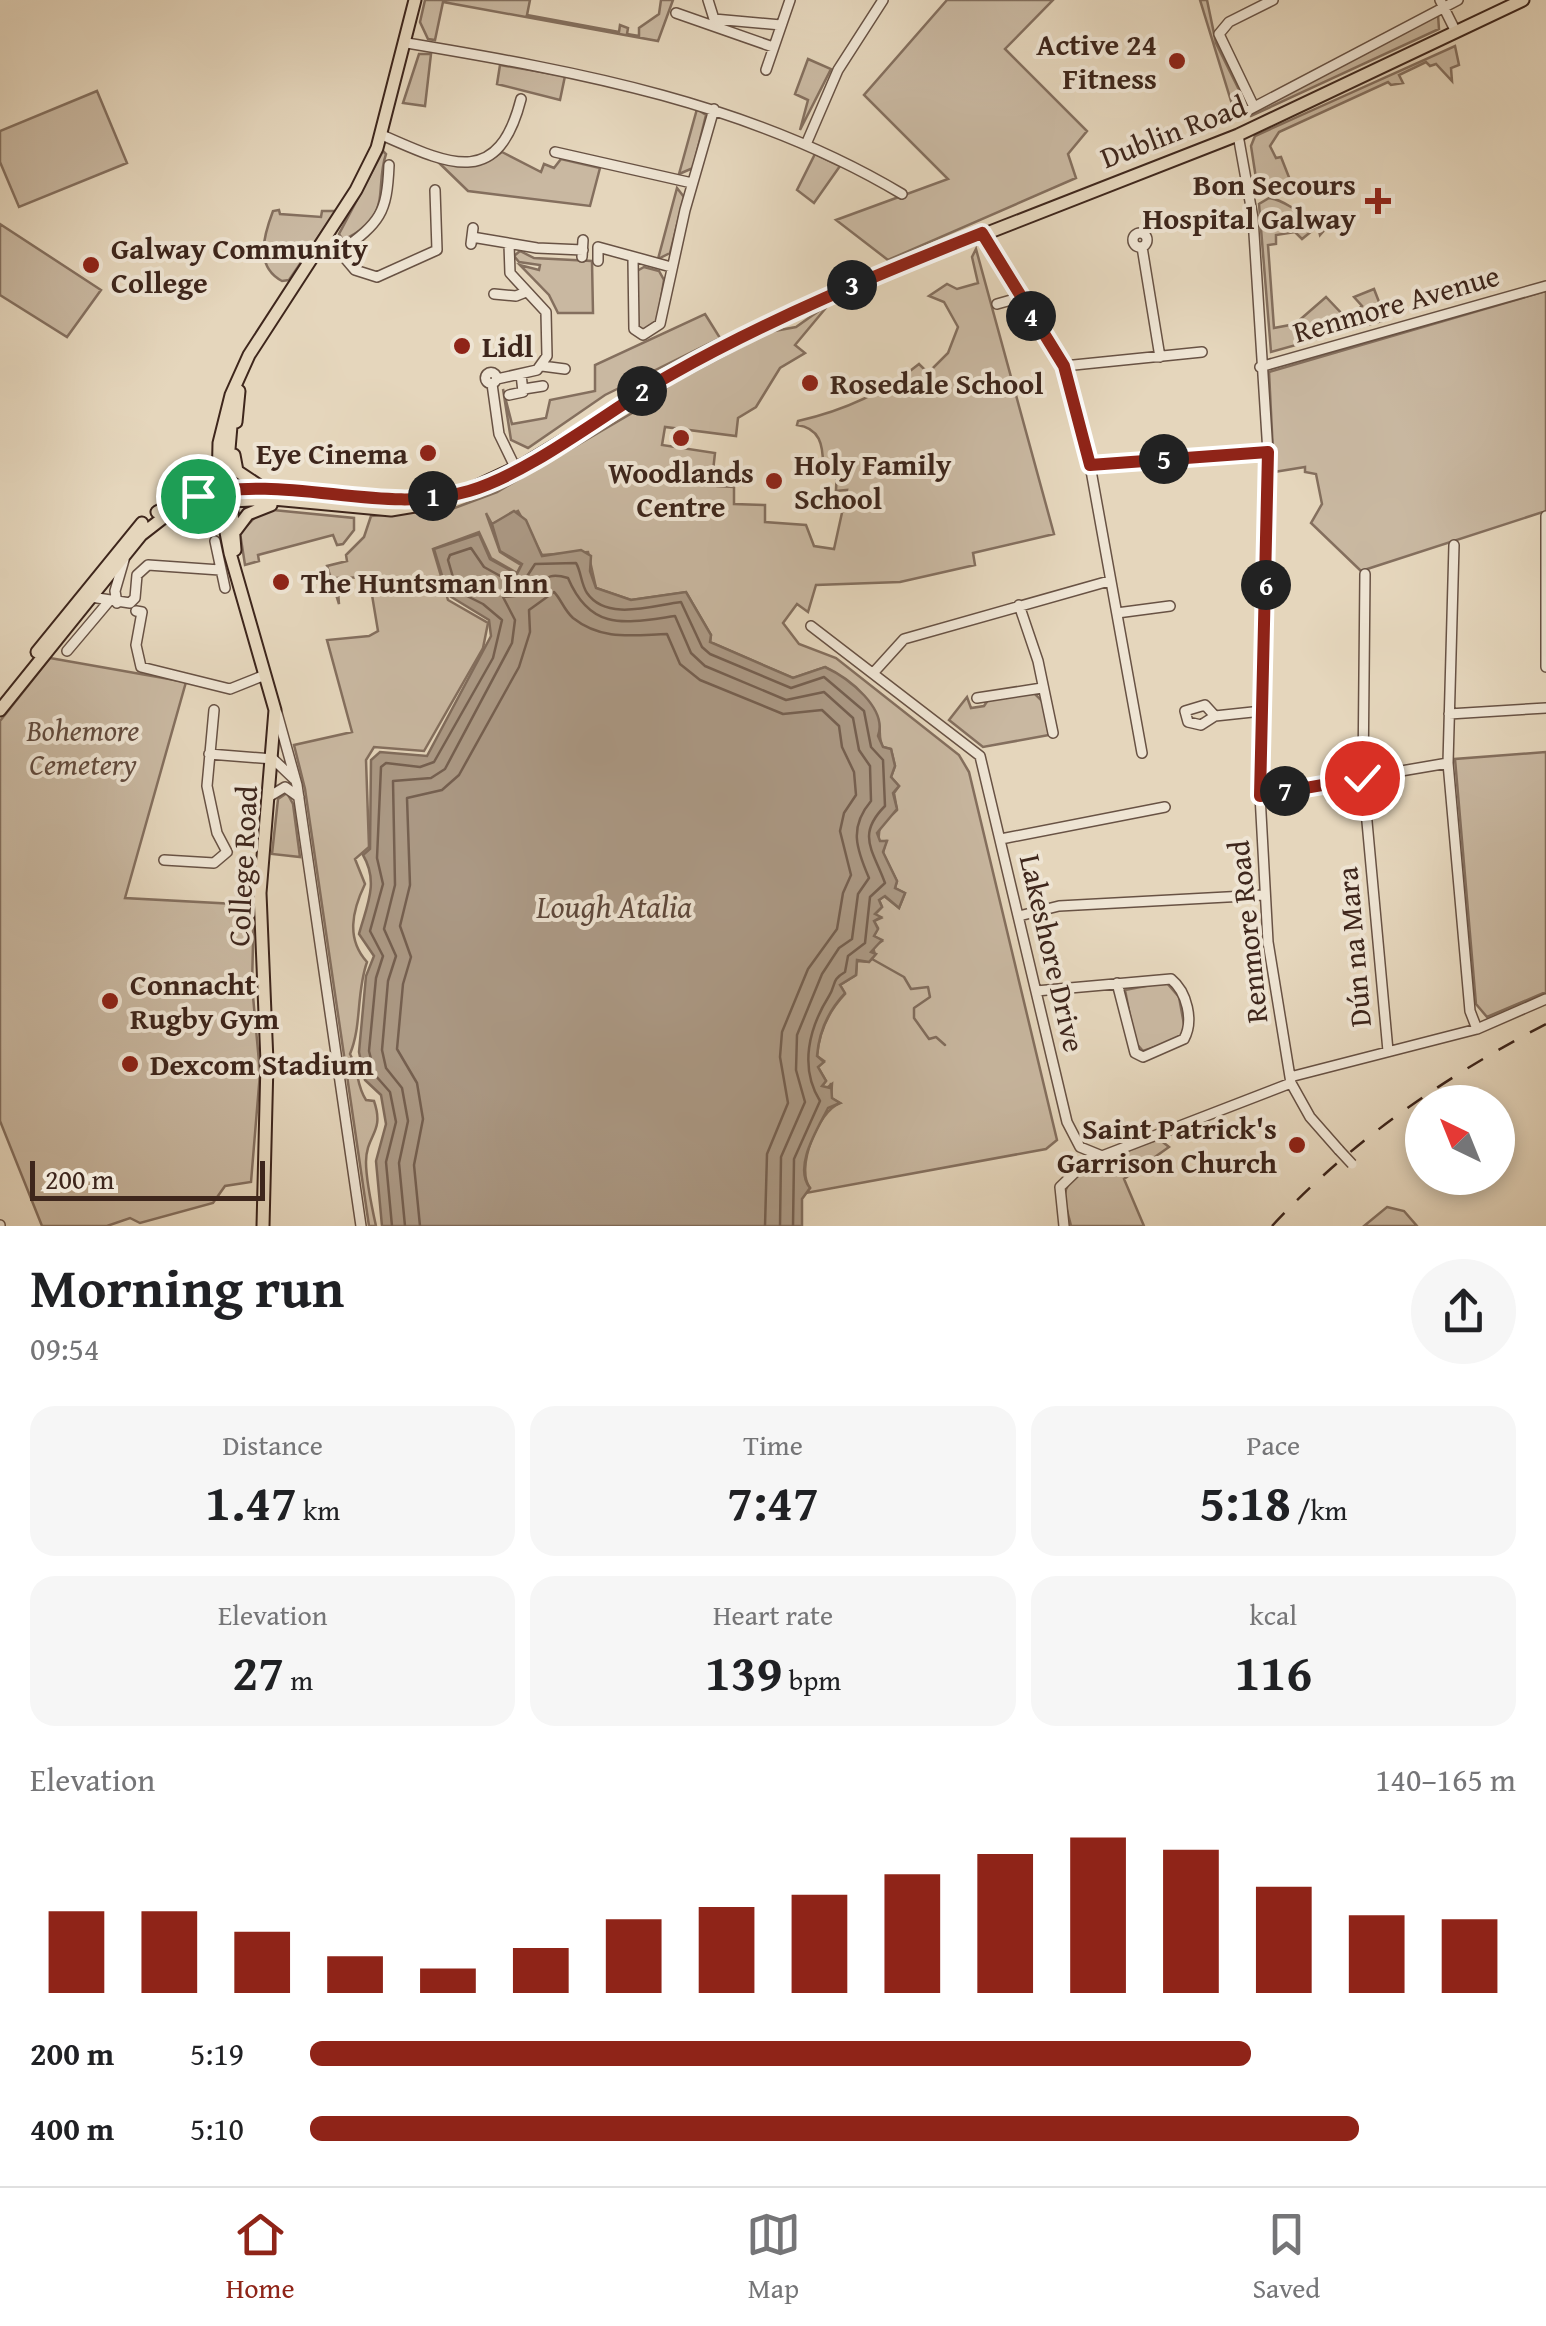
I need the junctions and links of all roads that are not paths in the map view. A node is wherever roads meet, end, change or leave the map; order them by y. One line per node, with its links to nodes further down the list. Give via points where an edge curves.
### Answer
1 (415, 0): 13 (main road)
2 (708, 0): 10 (street)
3 (790, 0): 11 (street)
4 (883, 0): 24 (street, via 838,70)
5 (1274, 0): 17 (street, via 1220,34)
6 (1458, 0): 8 (street)
7 (1523, 0): 12 (main road, Dublin Road)
8 (1442, 4): 12 (street); 17 (street)
9 (676, 13): 10 (street)
10 (713, 22): 11 (street); 14 (street)
11 (780, 25): 14 (street)
12 (1456, 32): 23 (main road, Dublin Road)
13 (407, 43): 18 (street, via 578,73); 22 (main road)
14 (773, 47): 15 (street)
15 (766, 70)
16 (520, 99): 19 (street)
17 (1254, 107): 21 (street)
18 (714, 108): 24 (street); 27 (street)
19 (517, 112): 20 (street); 22 (street, via 504,145 475,162)
20 (528, 115)
21 (1239, 115)
22 (382, 134): 32 (main road)
23 (1238, 135): 30 (main road, Dublin Road); 50 (street, Renmore Road, via 1253,218)
24 (806, 142): 29 (street)
25 (555, 152): 27 (street)
26 (389, 165): 36 (street, via 378,220)
27 (692, 184): 39 (street)
28 (435, 190): 36 (street, via 434,253 380,278 358,272)
29 (902, 194)
30 (982, 233): 44 (street); 59 (main road, Dublin Road, via 722,346)
31 (472, 236): 33 (street)
32 (327, 237): 36 (street); 43 (main road)
33 (509, 244): 35 (street); 41 (street, via 508,268)
34 (1142, 246): 47 (street)
35 (583, 249)
36 (341, 250)
37 (633, 260): 38 (street, via 598,247); 39 (street); 39 (street, via 639,335 660,324)
38 (598, 261)
39 (672, 268)
40 (1546, 286): 50 (street, Renmore Avenue)
41 (526, 292): 42 (street); 48 (street, via 546,312)
42 (494, 294)
43 (290, 295): 55 (main road); 62 (main road, via 230,394 219,443)
44 (1018, 298): 45 (street); 49 (street)
45 (997, 304)
46 (1202, 352): 47 (street)
47 (1160, 357): 49 (street)
48 (542, 366): 51 (street); 52 (street)
49 (1064, 366): 58 (street)
50 (1260, 367): 57 (street, Renmore Road)
51 (565, 369)
52 (521, 374): 54 (street); 59 (street, via 494,381 501,440)
53 (543, 386): 54 (street)
54 (524, 390): 56 (street)
55 (239, 392): 60 (main road, via 235,467); 62 (main road)
56 (509, 396)
57 (1268, 452): 58 (street); 94 (street, Renmore Road)
58 (1090, 465): 73 (street)
59 (516, 469): 61 (main road, Dublin Road)
60 (262, 486): 61 (main road, Dublin Road, via 407,498); 62 (main road, Dublin Road)
61 (464, 492): 63 (main road, Dublin Road, via 426,507 391,510)
62 (225, 496): 63 (main road, Dublin Road); 65 (main road, College Road); 68 (main road, via 162,517); 71 (main road, College Road); 88 (main road, via 161,509 140,525)
63 (290, 501): 65 (main road, via 255,509)
64 (1546, 516): 69 (street)
65 (234, 534): 71 (main road, College Road)
66 (216, 541): 70 (street)
67 (1454, 545): 95 (street)
68 (126, 553): 75 (main road); 76 (street)
69 (1545, 557): 82 (street)
70 (220, 570): 74 (street); 76 (street, via 148,565 136,574 135,598)
71 (237, 574): 86 (main road, College Road)
72 (1365, 574): 102 (street, Dún na Mara)
73 (1109, 582): 77 (street); 80 (street)
74 (225, 588)
75 (91, 597): 76 (street); 91 (main road)
76 (113, 601): 83 (street)
77 (1018, 605): 85 (street, via 904,639); 87 (street)
78 (1170, 606): 80 (street)
79 (136, 610): 86 (street, via 142,612 136,645 142,666 230,688)
80 (1117, 614): 98 (street)
81 (810, 626): 85 (street, Lakeshore Drive)
82 (1544, 641): 84 (street)
83 (67, 651)
84 (1546, 667)
85 (875, 671): 108 (street, Lakeshore Drive, via 980,756)
86 (265, 674): 93 (main road, College Road)
87 (1042, 688): 89 (street); 97 (street)
88 (0, 698)
89 (977, 698)
90 (1546, 708): 95 (street)
91 (0, 710)
92 (214, 710): 99 (street)
93 (275, 710): 100 (main road, College Road); 103 (street)
94 (1262, 711): 96 (street); 105 (street, Renmore Road)
95 (1449, 714): 101 (street)
96 (1215, 716)
97 (1053, 733)
98 (1142, 753)
99 (210, 754): 100 (street); 109 (street, via 209,797 226,852 214,863)
100 (273, 758): 103 (street); 104 (main road, College Road)
101 (1448, 762): 102 (street); 115 (street, via 1470,1011)
102 (1362, 778): 105 (street); 116 (street, Dún na Mara)
103 (296, 781): 106 (street)
104 (270, 796): 106 (street, via 284,787); 120 (main road, College Road, via 260,893 267,1062)
105 (1260, 796): 110 (street, Renmore Road)
106 (299, 797): 121 (street)
107 (1165, 807): 108 (street)
108 (1001, 839): 111 (street, Lakeshore Drive)
109 (164, 860)
110 (1264, 895): 111 (street, via 1059,906); 117 (street, Renmore Road)
111 (1020, 916): 113 (street, Lakeshore Drive)
112 (1116, 983): 112 (street, via 1174,981 1188,1018 1184,1040 1135,1053); 113 (street)
113 (1036, 990): 118 (street, Lakeshore Drive, via 1069,1128)
114 (1546, 999): 115 (street)
115 (1478, 1029): 116 (street)
116 (1388, 1051): 117 (street)
117 (1291, 1080): 118 (street); 119 (street, Renmore Road, bridge, via 1310,1117)
118 (1093, 1156): 122 (street, via 1060,1187)
119 (1352, 1164)
120 (263, 1226)
121 (360, 1226)
122 (1064, 1226)

